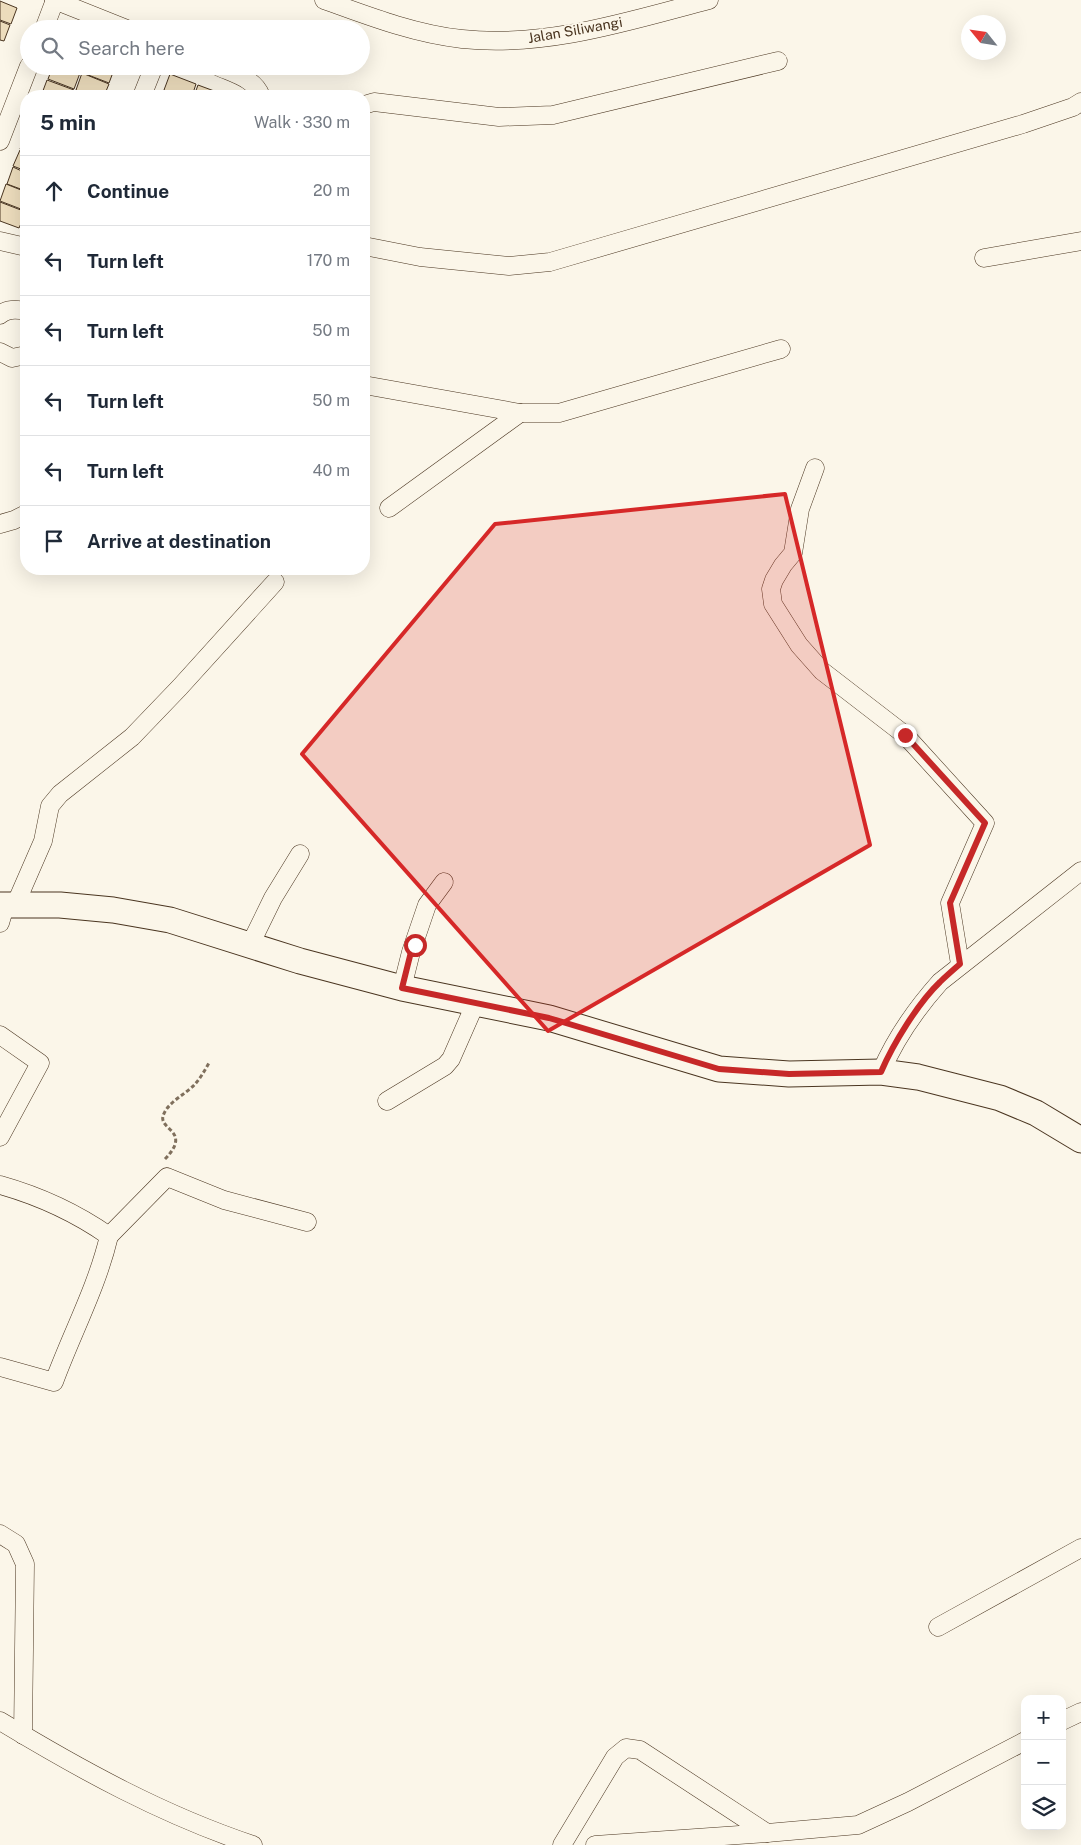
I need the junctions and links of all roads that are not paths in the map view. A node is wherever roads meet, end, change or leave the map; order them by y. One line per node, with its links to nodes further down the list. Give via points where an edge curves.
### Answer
1 (54, 0): 4 (street); 5 (street)
2 (324, 0): 3 (street, Jalan Siliwangi, via 428,33 492,41 536,39 589,30)
3 (708, 0)
4 (47, 20)
5 (105, 20)
6 (778, 61): 13 (street, via 553,115 499,117)
7 (26, 75): 14 (street)
8 (150, 75): 10 (street)
9 (237, 75): 11 (street)
10 (144, 90)
11 (258, 90)
12 (1081, 102): 18 (street, via 1023,124 550,262 509,266 420,257)
13 (370, 103)
14 (0, 141)
15 (0, 241): 17 (street)
16 (1081, 241): 19 (street)
17 (20, 246)
18 (370, 247)
19 (984, 258)
20 (20, 310): 21 (street, via 4,311)
21 (0, 315)
22 (781, 349): 26 (street, via 559,413)
23 (1, 354): 24 (street, via 12,358)
24 (20, 356)
25 (370, 386): 26 (street)
26 (520, 414): 28 (street)
27 (815, 468): 37 (street, via 800,509 793,553 771,589 773,604 799,645 822,671 905,735 985,823 950,903)
28 (389, 508)
29 (20, 517): 30 (street)
30 (0, 524)
31 (275, 582): 35 (street, via 132,737 60,794 50,806 43,841)
32 (300, 854): 36 (street)
33 (1081, 871): 37 (street)
34 (444, 882): 38 (street, via 428,904)
35 (5, 909): 36 (street, via 60,905 137,913)
36 (250, 945): 38 (street)
37 (960, 964): 41 (street, via 928,996 891,1049)
38 (402, 988): 39 (street)
39 (476, 1002): 41 (street, via 549,1018 719,1069 789,1074); 42 (street, via 452,1059 439,1071)
40 (0, 1035): 43 (street, via 40,1063)
41 (881, 1072): 44 (street, via 918,1077 1000,1098 1036,1113)
42 (386, 1101)
43 (0, 1137)
44 (1081, 1140)
45 (0, 1185): 47 (street, via 30,1194 89,1222)
46 (307, 1222): 47 (street, via 224,1200 167,1177)
47 (109, 1236): 48 (street, via 84,1310 54,1382)
48 (0, 1367)
49 (0, 1534): 55 (street, via 16,1544 26,1564)
50 (1081, 1548): 51 (street)
51 (938, 1627)
52 (1081, 1712): 53 (street)
53 (1066, 1719)
54 (0, 1721): 55 (street)
55 (23, 1735): 58 (street, via 132,1796 214,1832)
56 (1021, 1743): 57 (street, via 858,1825)
57 (767, 1833): 59 (street, via 640,1750 626,1748 616,1757); 60 (street)
58 (253, 1845)
59 (562, 1845)
60 (596, 1845)

